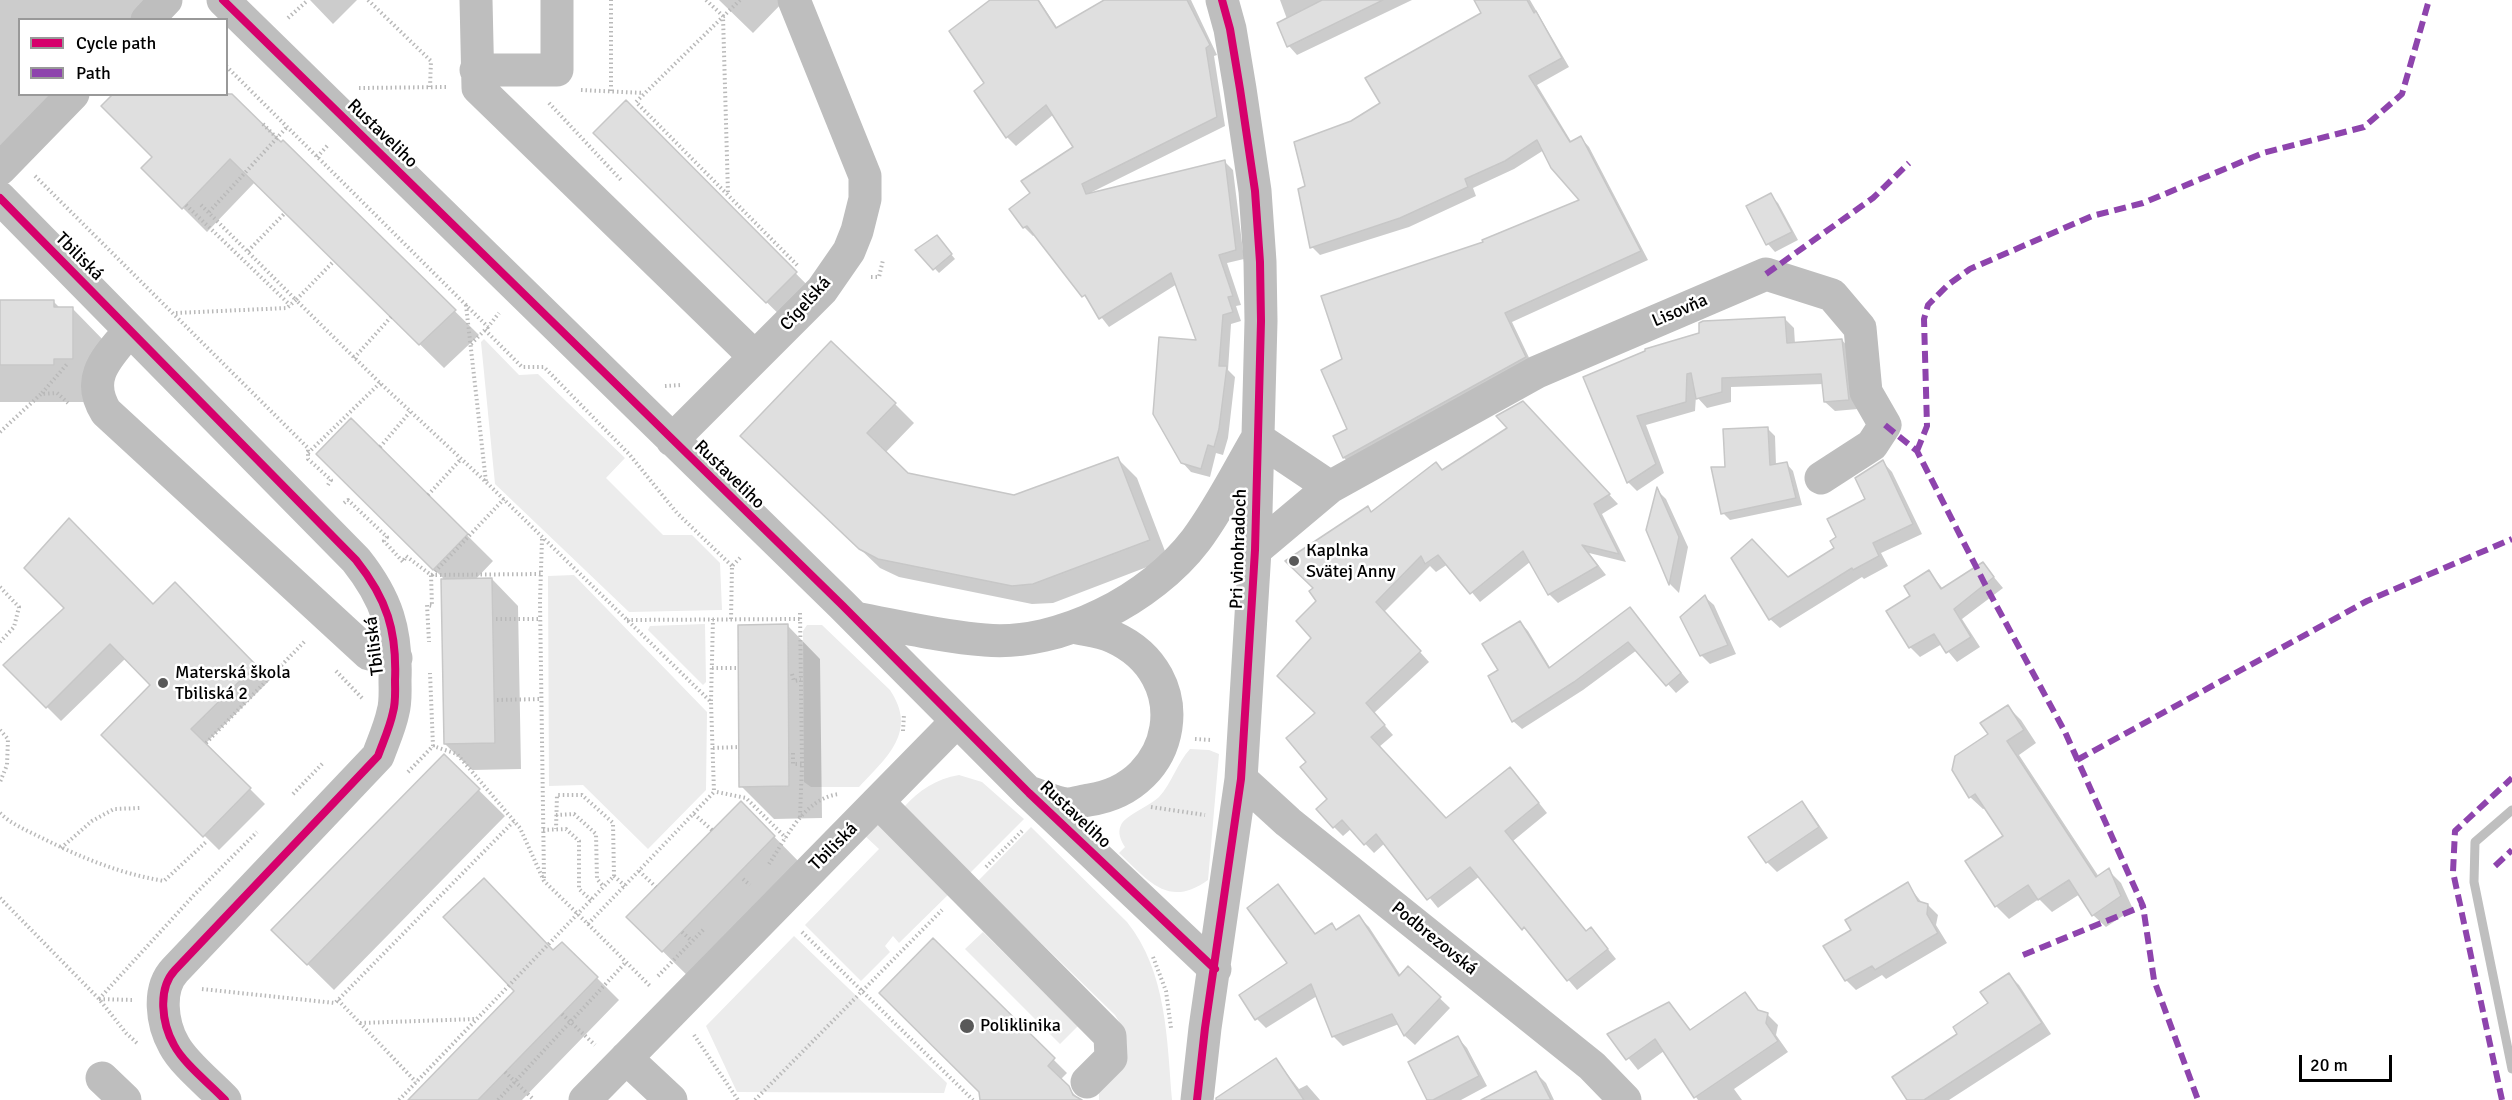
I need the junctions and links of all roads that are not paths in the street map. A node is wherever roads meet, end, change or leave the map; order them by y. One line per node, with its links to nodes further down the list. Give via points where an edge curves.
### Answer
1 (166, 0): 7 (street)
2 (223, 0): 15 (street, Rustaveliho)
3 (476, 0): 8 (street)
4 (556, 0): 8 (street, via 556,70)
5 (794, 0): 13 (street, Cígeľská, via 866,182 863,210 842,262 822,290)
6 (1222, 0): 14 (street, Pri vinohradoch, via 1240,88 1260,250)
7 (149, 18)
8 (477, 70): 13 (street, via 478,88)
9 (71, 96): 10 (street)
10 (0, 169)
11 (0, 198): 12 (street, Tbiliská)
12 (130, 330): 21 (street, Tbiliská, via 356,560 385,604); 21 (street, Tbiliská, via 98,374 96,390 106,412 369,654)
13 (755, 357): 15 (street, Cígeľská)
14 (1257, 438): 17 (street); 18 (street, Pri vinohradoch); 20 (street, via 1214,513 1176,563 1147,588)
15 (672, 440): 19 (street, Rustaveliho)
16 (1821, 478): 17 (street, Lisovňa, via 1872,445 1885,425 1866,392 1860,328 1832,295 1767,274 1537,372)
17 (1330, 487): 18 (street, Lisovňa)
18 (1256, 550): 23 (street, Pri vinohradoch)
19 (855, 618): 20 (street, via 987,641 1040,636); 22 (street, Rustaveliho)
20 (1073, 627): 24 (street, via 1112,636 1157,674 1166,700 1165,734 1153,763 1118,794 1066,804)
21 (396, 658): 30 (street, Tbiliská, via 394,711 378,756 167,981 164,1012 174,1046)
22 (957, 721): 24 (street, Rustaveliho); 25 (street, Tbiliská)
23 (1241, 779): 26 (street, Pri vinohradoch); 33 (street, Podbrezovská, via 1288,822 1592,1066)
24 (1029, 793): 26 (street, Rustaveliho)
25 (864, 798): 27 (street, Tbiliská); 28 (street, via 964,889 1110,1036 1111,1058)
26 (1215, 969): 32 (street, Pri vinohradoch)
27 (626, 1058): 29 (street); 31 (street, Tbiliská)
28 (1087, 1082)
29 (662, 1097)
30 (225, 1100)
31 (585, 1100)
32 (1197, 1100)
33 (1625, 1100)

